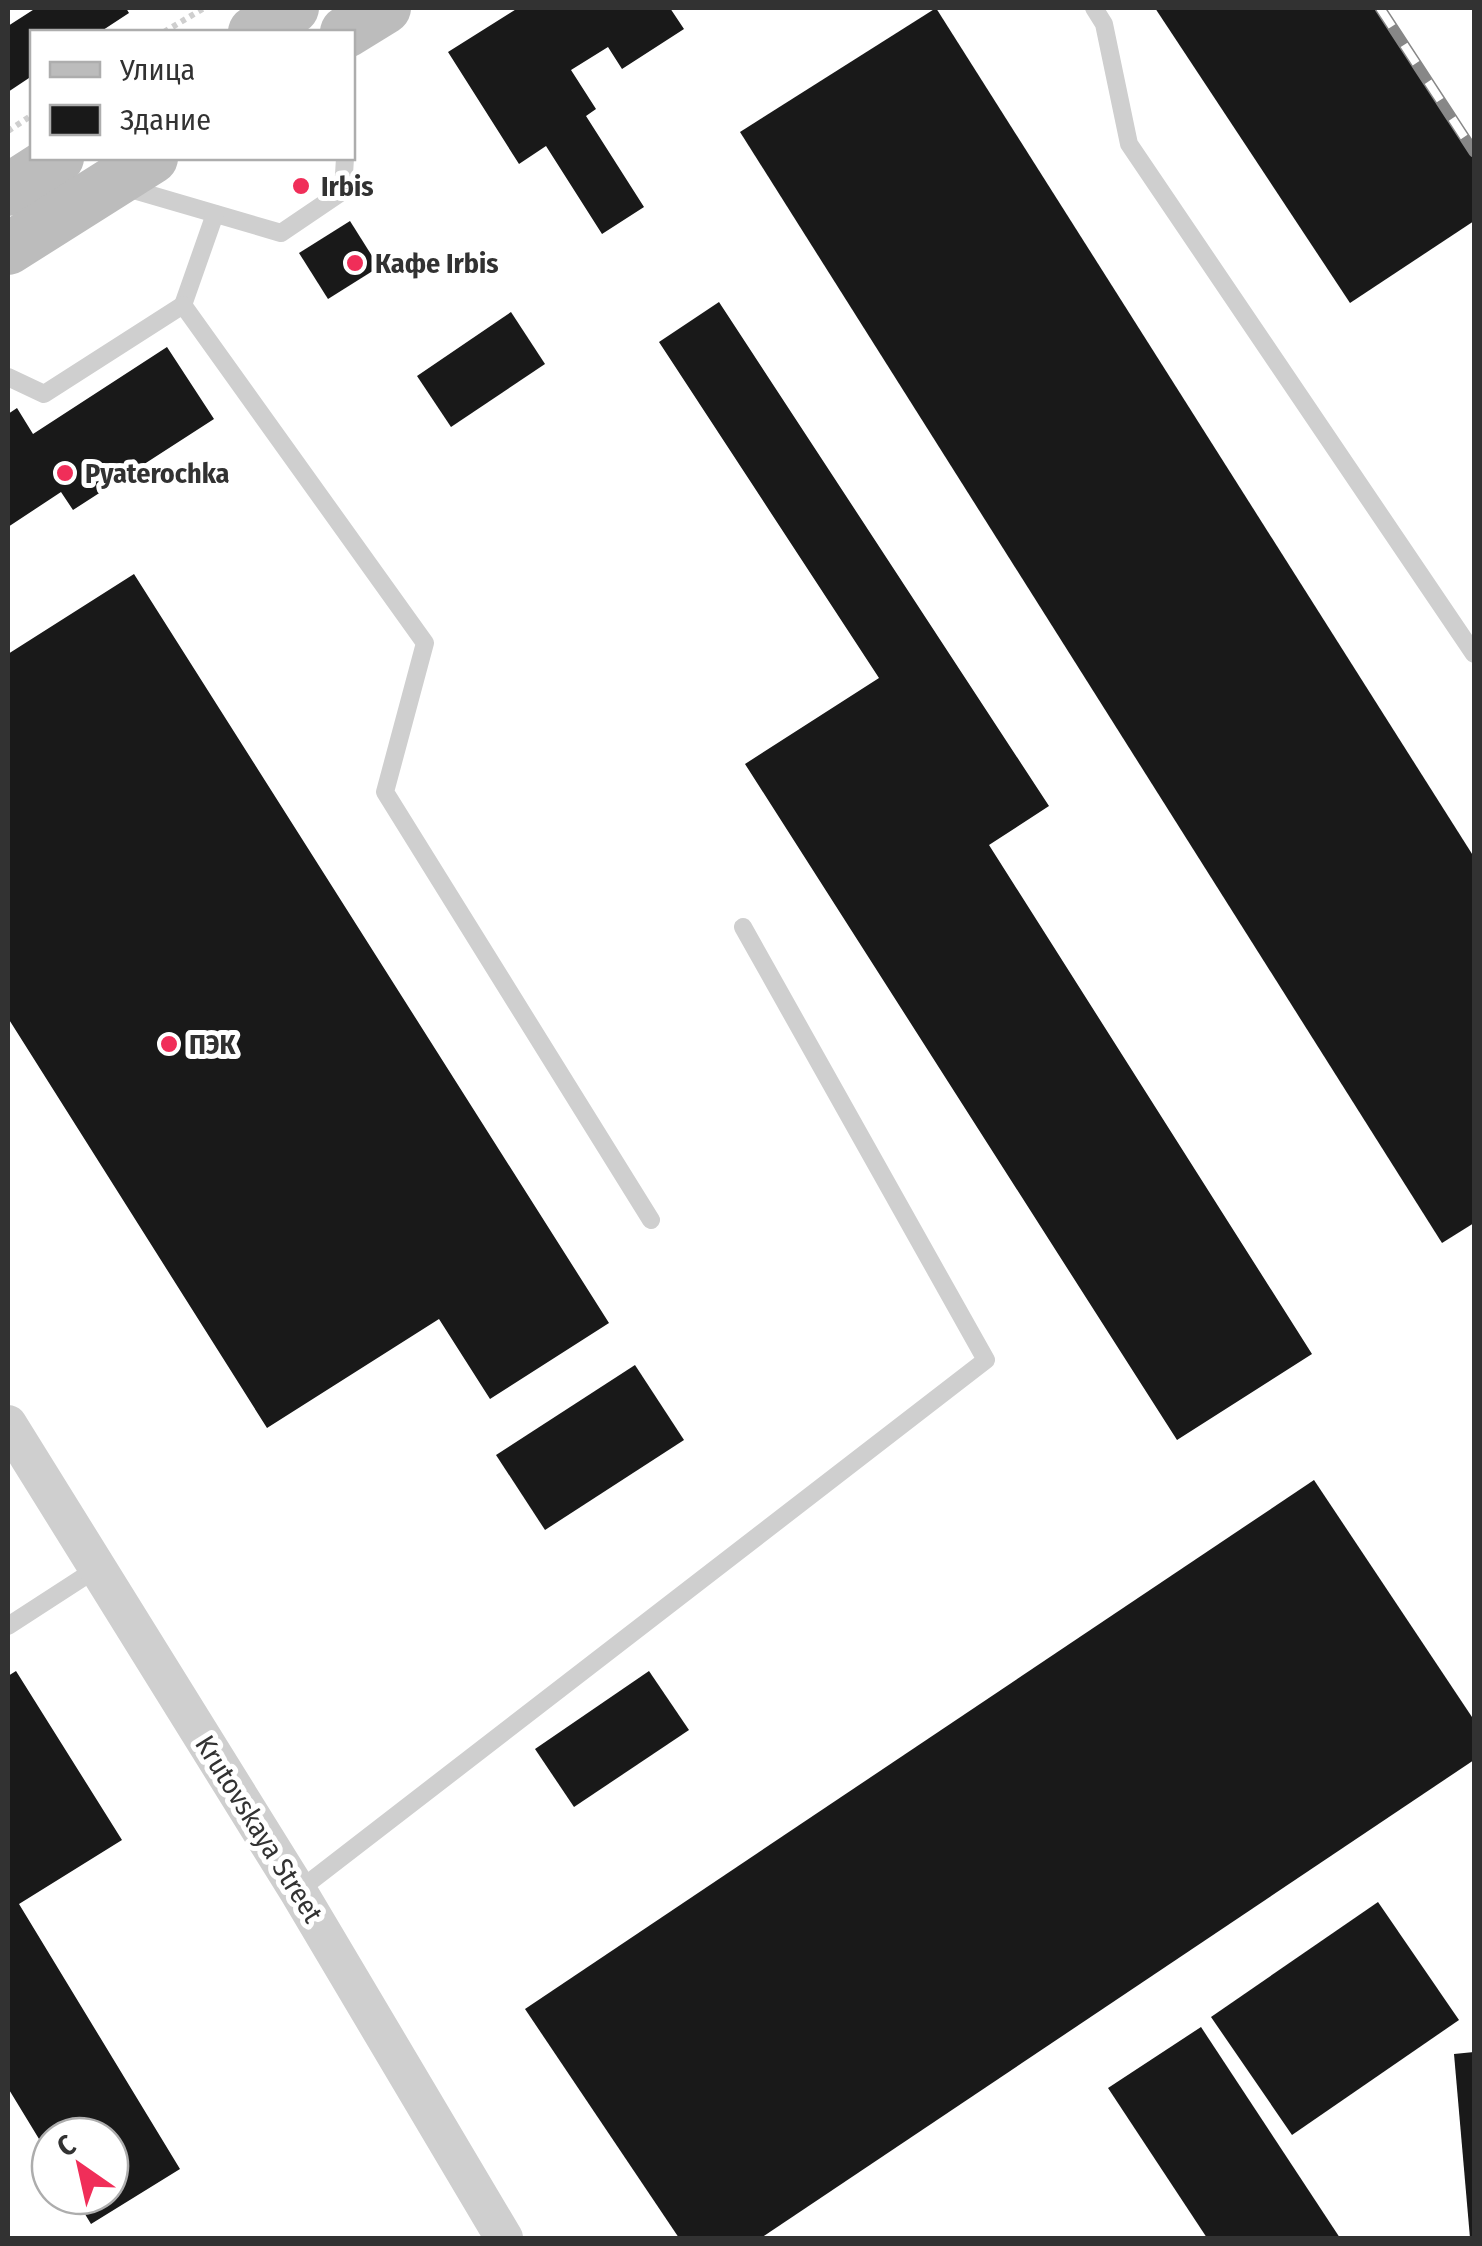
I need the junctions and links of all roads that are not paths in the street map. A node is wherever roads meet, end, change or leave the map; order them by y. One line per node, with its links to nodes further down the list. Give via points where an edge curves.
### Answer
1 (293, 8): 3 (main road)
2 (1094, 8): 12 (lane, via 1104,24 1129,144)
3 (257, 30)
4 (55, 160): 7 (main road)
5 (345, 160): 8 (lane, via 343,191 281,233)
6 (132, 170): 8 (lane); 9 (main road)
7 (8, 190)
8 (215, 214): 10 (lane)
9 (8, 249)
10 (183, 305): 11 (lane, via 44,394); 14 (lane, via 425,643 385,792)
11 (8, 378)
12 (1474, 654)
13 (743, 927): 18 (lane, via 986,1360)
14 (651, 1220)
15 (8, 1424): 16 (street, Krutovskaya Street)
16 (96, 1568): 17 (lane); 18 (street, Krutovskaya Street)
17 (8, 1626)
18 (298, 1891): 19 (street, Krutovskaya Street)
19 (504, 2238)

